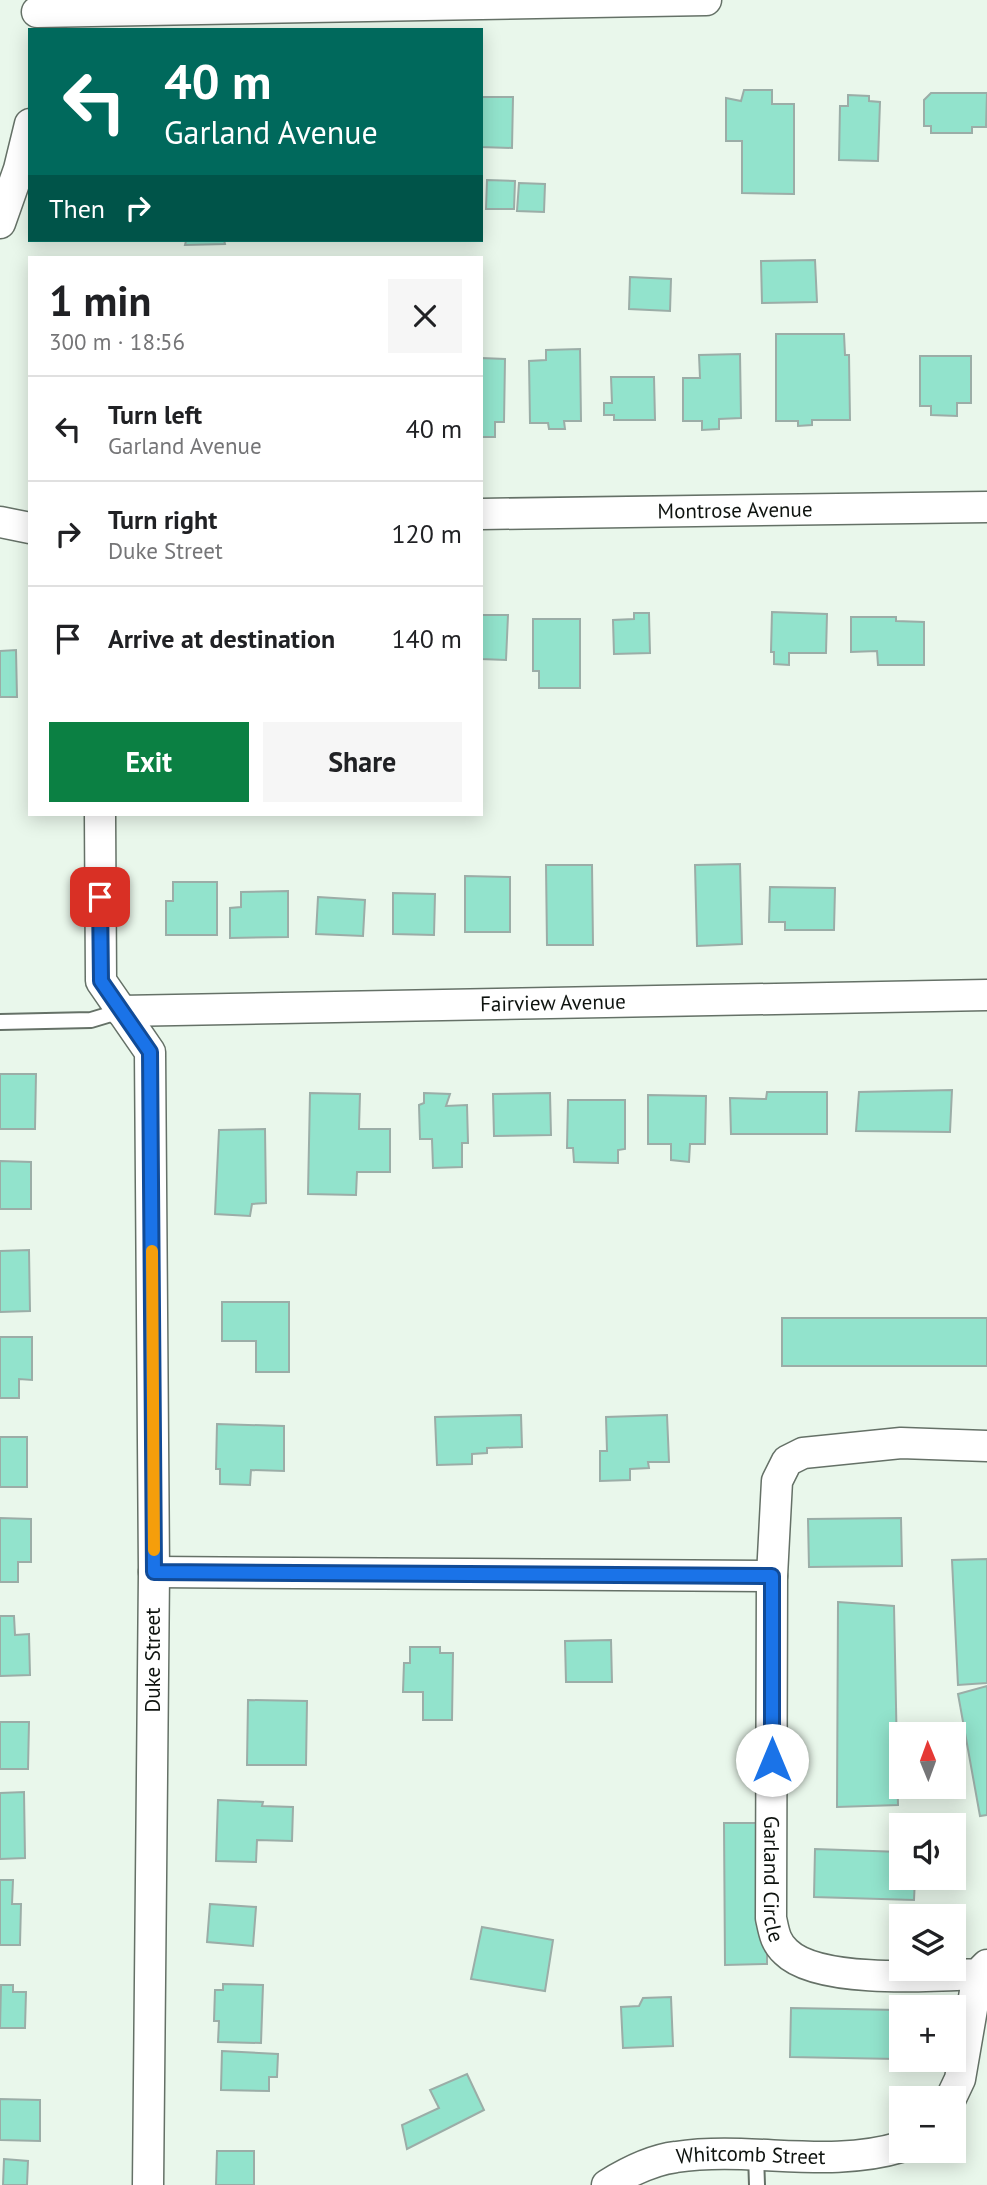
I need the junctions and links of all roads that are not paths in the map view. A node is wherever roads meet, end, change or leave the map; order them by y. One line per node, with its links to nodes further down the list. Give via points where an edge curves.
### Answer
1 (678, 0): 2 (street); 3 (street)
2 (706, 0)
3 (37, 14)
4 (28, 132): 5 (street)
5 (0, 223)
6 (987, 507): 7 (street, Montrose Avenue)
7 (483, 514)
8 (0, 522): 9 (street)
9 (28, 528)
10 (100, 816): 12 (street, Duke Street, via 101,981)
11 (987, 995): 12 (street, Fairview Avenue)
12 (121, 1011): 13 (lane, via 91,1020); 15 (street, Duke Street, via 150,1052)
13 (0, 1022)
14 (987, 1446): 16 (street, Garland Circle, via 901,1443 803,1453 787,1461 777,1481)
15 (154, 1572): 16 (street); 21 (street, Duke Street)
16 (772, 1576): 17 (street, Garland Circle, via 771,1918 775,1939 787,1954 839,1972 894,1978)
17 (982, 1969): 18 (street)
18 (957, 2086)
19 (889, 2150): 20 (street, Whitcomb Street, via 866,2156)
20 (756, 2155): 22 (street, Whitcomb Street, via 675,2157 632,2170); 23 (lane)
21 (148, 2185)
22 (607, 2185)
23 (757, 2185)

